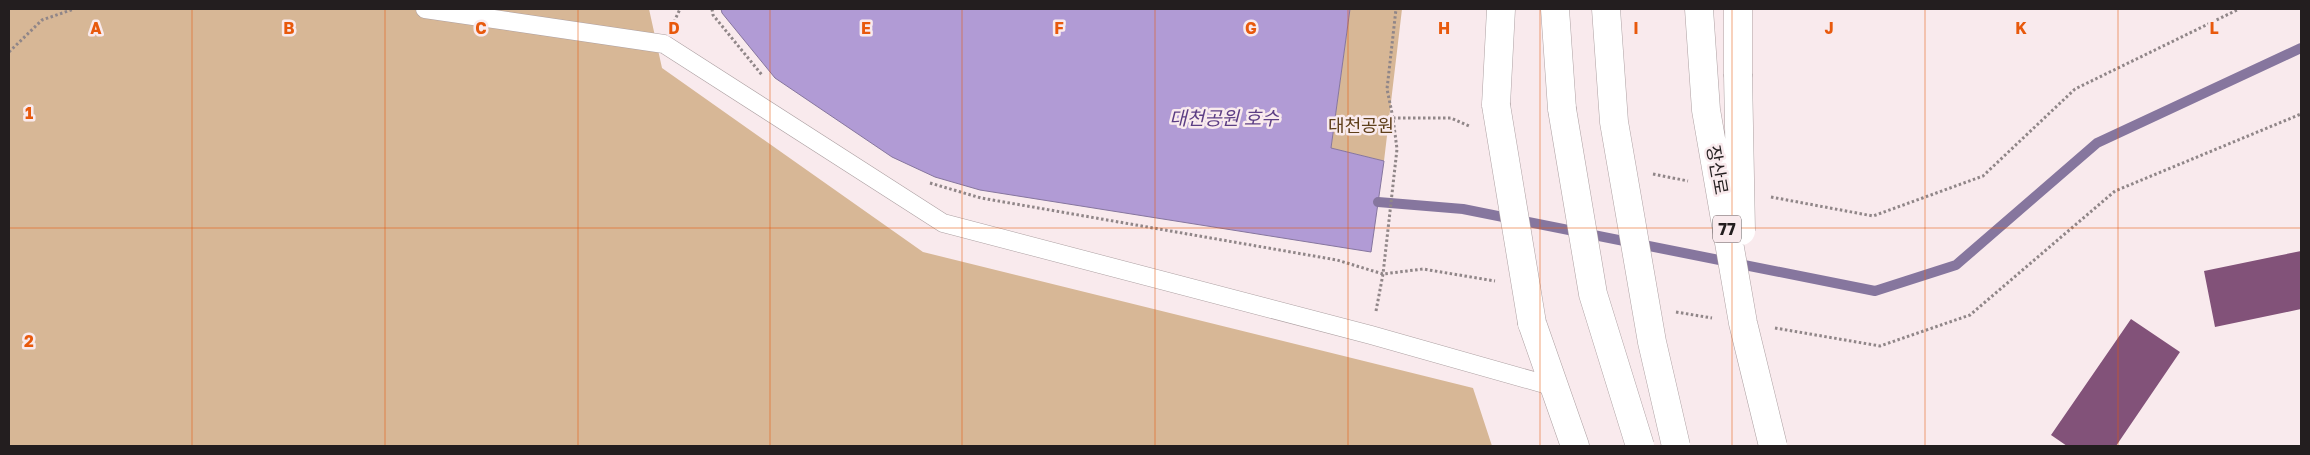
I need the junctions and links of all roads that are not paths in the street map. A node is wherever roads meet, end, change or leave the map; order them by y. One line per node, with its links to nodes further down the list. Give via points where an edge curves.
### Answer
1 (425, 9): 8 (lane, via 664,44 943,223 1371,335)
2 (1500, 9): 8 (main road, bridge, via 1496,104 1532,323)
3 (1555, 9): 10 (main road, bridge, via 1562,109 1593,294)
4 (1606, 9): 11 (main road, bridge, via 1614,122 1652,342)
5 (1699, 9): 7 (main road, 장산로 / 77, bridge, via 1706,110)
6 (1738, 9): 7 (main road, bridge)
7 (1743, 322): 12 (main road, 장산로 / 77, bridge)
8 (1554, 387): 9 (main road)
9 (1575, 446)
10 (1640, 446)
11 (1676, 446)
12 (1773, 446)

